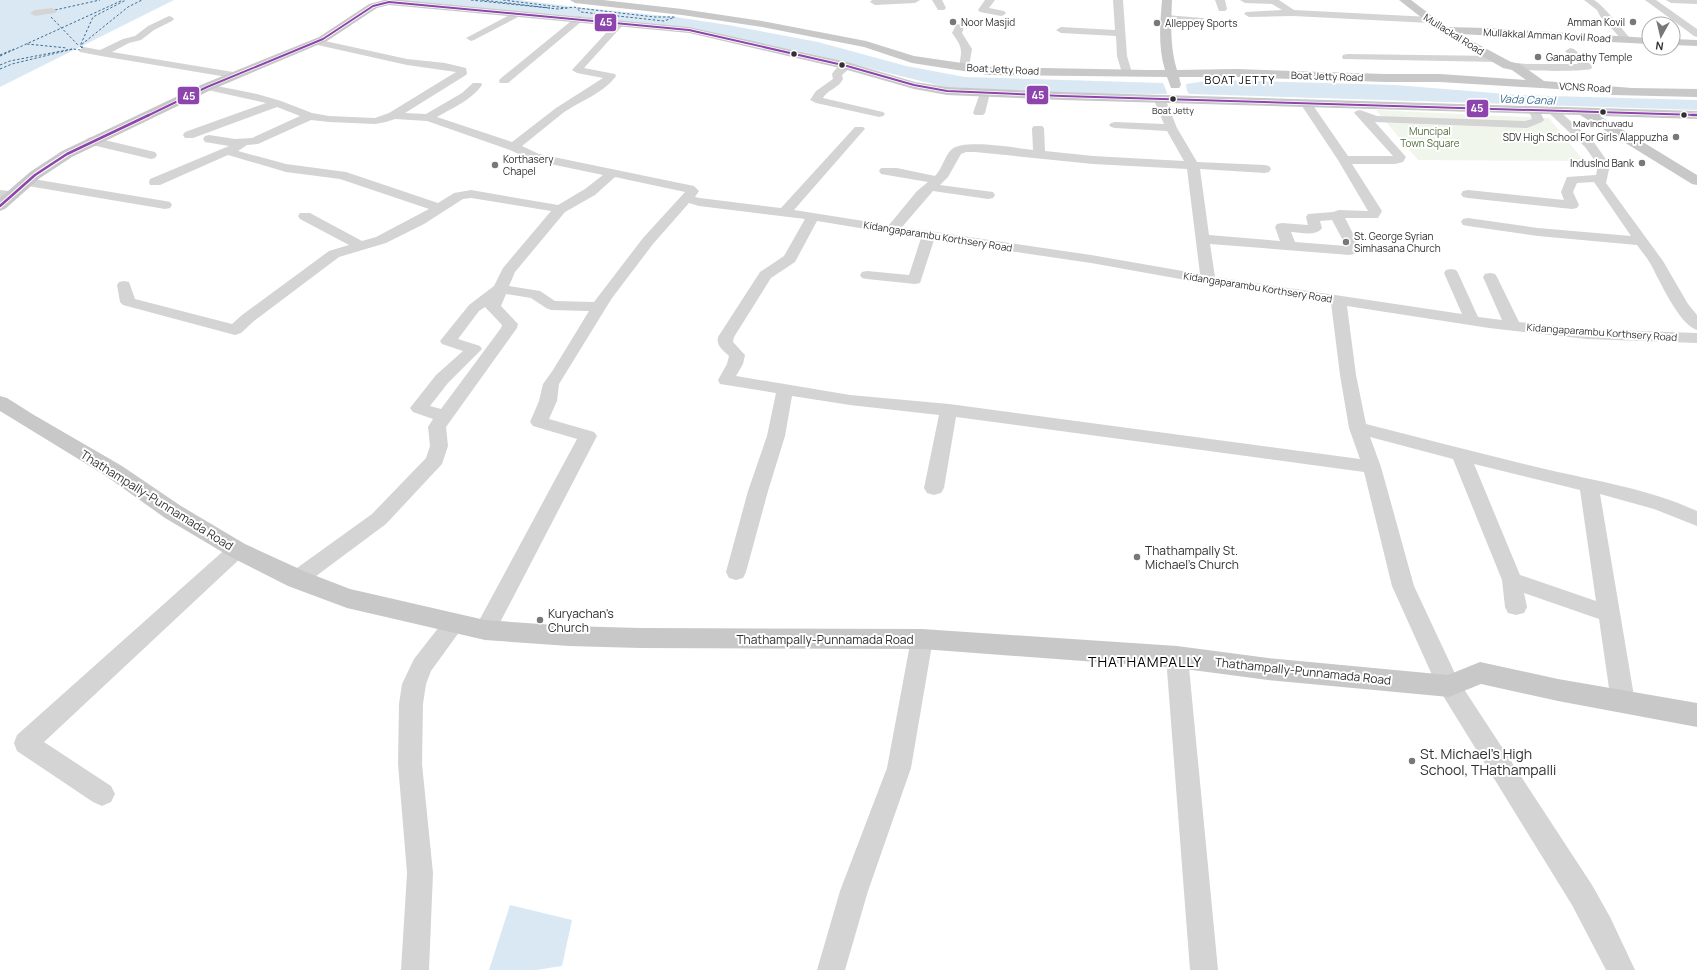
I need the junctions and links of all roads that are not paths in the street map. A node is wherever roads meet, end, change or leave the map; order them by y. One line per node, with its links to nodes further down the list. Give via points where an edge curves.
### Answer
1 (915, 0): 12 (street)
2 (990, 0): 15 (street, via 983,10)
3 (1118, 0): 29 (street)
4 (1167, 0): 19 (main road)
5 (1245, 0): 18 (street, via 1277,2)
6 (1404, 0): 23 (main road, Mullackal Road)
7 (1590, 0): 31 (street)
8 (1650, 0): 28 (street)
9 (1671, 0): 11 (street)
10 (579, 1): 43 (main road, Boat Jetty Road, via 682,12 778,27 866,44 912,59)
11 (1697, 1)
12 (875, 2)
13 (35, 13): 14 (street)
14 (51, 13)
15 (1001, 13)
16 (517, 14): 21 (main road); 30 (street); 33 (main road, via 389,2 373,6)
17 (1249, 14): 18 (street)
18 (1295, 17): 23 (street)
19 (1166, 18): 22 (street); 45 (main road, via 1166,54)
20 (168, 19): 38 (street, via 138,38)
21 (579, 19): 24 (main road); 48 (street)
22 (1203, 20)
23 (1430, 20): 27 (main road, Mullackal Road)
24 (620, 23): 42 (main road, via 689,30); 78 (street, via 577,70 611,76 560,110)
25 (959, 27): 43 (street, via 958,33 968,51)
26 (1061, 30): 29 (street)
27 (1444, 30): 31 (main road, Mullakkal Amman Kovil Road); 41 (main road, Mullackal Road)
28 (1696, 31)
29 (1120, 33): 46 (street)
30 (471, 38)
31 (1627, 40): 32 (main road, Mullakkal Amman Kovil Road)
32 (1641, 41)
33 (316, 42): 47 (main road); 64 (street, via 407,62 462,70 462,73)
34 (1681, 42): 35 (main road)
35 (1697, 43)
36 (84, 50): 38 (street)
37 (1570, 51): 41 (street, via 1587,67 1527,67)
38 (101, 52): 47 (street)
39 (1347, 57): 40 (street)
40 (1405, 58): 41 (street); 44 (street)
41 (1502, 62): 51 (main road, Mullackal Road)
42 (847, 66): 52 (main road, via 914,85); 63 (street, via 837,74 837,81 820,93 816,100)
43 (964, 67): 46 (main road, Boat Jetty Road, via 989,71)
44 (1414, 71)
45 (1171, 72): 46 (main road, Boat Jetty Road); 51 (main road, Boat Jetty Road, via 1429,79); 55 (main road)
46 (1127, 73)
47 (233, 75): 50 (main road)
48 (504, 81)
49 (477, 85): 68 (street)
50 (207, 87): 56 (street); 75 (main road)
51 (1541, 87): 53 (main road, VCNS Road)
52 (985, 93): 54 (main road); 62 (street)
53 (1697, 93)
54 (1159, 98): 55 (main road); 71 (street)
55 (1179, 99): 57 (main road)
56 (277, 103): 66 (street); 73 (street)
57 (1306, 103): 58 (main road); 83 (street)
58 (1352, 104): 59 (main road); 67 (street)
59 (1535, 110): 60 (main road); 67 (street, via 1538,120 1528,126 1376,119)
60 (1553, 111): 61 (main road); 88 (street, via 1589,144 1604,165)
61 (1583, 112): 65 (main road); 89 (main road)
62 (979, 113)
63 (879, 114)
64 (393, 115): 66 (street, via 374,121); 68 (street)
65 (1697, 115)
66 (310, 116): 77 (street)
67 (1362, 116): 83 (street, via 1400,157 1395,160)
68 (428, 118): 78 (street)
69 (1115, 125): 71 (street)
70 (1038, 128): 81 (street)
71 (1171, 128): 84 (street)
72 (859, 129): 101 (street)
73 (189, 135)
74 (210, 139): 77 (street)
75 (92, 141): 79 (street); 90 (main road, via 49,164)
76 (150, 141): 79 (street)
77 (246, 143): 80 (street)
78 (514, 147): 87 (street, via 534,157)
79 (131, 151): 82 (street)
80 (229, 151): 91 (street); 99 (street, via 286,168 342,175)
81 (1039, 154): 84 (street, via 1093,160); 92 (street, via 964,149 956,152 944,174)
82 (151, 155)
83 (1344, 160): 104 (street, via 1375,214)
84 (1193, 165): 85 (street); 108 (street)
85 (1265, 169)
86 (885, 171): 92 (street, via 898,172)
87 (612, 174): 96 (street, via 693,191); 100 (street, via 590,192)
88 (1601, 178): 94 (street, via 1572,180 1567,192 1572,205); 109 (street, via 1600,183)
89 (1697, 181)
90 (27, 182): 93 (main road); 97 (street)
91 (155, 182)
92 (934, 183): 95 (street); 106 (street)
93 (7, 194): 98 (main road)
94 (1468, 194)
95 (988, 195)
96 (686, 198): 101 (street, Kidangaparambu Korthsery Road); 119 (street, via 648,241)
97 (165, 205)
98 (0, 206)
99 (440, 208): 100 (street, via 464,194); 110 (street, via 381,240)
100 (560, 209): 117 (street, via 508,270)
101 (784, 213): 103 (street, Kidangaparambu Korthsery Road)
102 (305, 216): 110 (street)
103 (813, 216): 106 (street, Kidangaparambu Korthsery Road); 124 (street, via 790,259 765,275 725,341 737,355 726,380)
104 (1337, 216): 111 (street, via 1313,217 1315,228 1312,229 1282,227); 111 (street, via 1354,249 1350,251)
105 (1468, 222): 109 (street, via 1538,232)
106 (892, 230): 107 (street, Kidangaparambu Korthsery Road)
107 (928, 235): 113 (street, via 915,280); 115 (street, Kidangaparambu Korthsery Road, via 1091,259)
108 (1203, 239): 111 (street); 115 (street)
109 (1641, 241): 121 (street, via 1656,261 1681,306)
110 (361, 246): 116 (street, via 334,254 235,330 128,302)
111 (1289, 246)
112 (1451, 273): 120 (street)
113 (867, 275)
114 (1490, 277): 122 (street)
115 (1208, 280): 118 (street, Kidangaparambu Korthsery Road)
116 (124, 285)
117 (500, 289): 119 (street, via 535,294 551,305); 127 (street, via 493,307 510,324 509,328); 127 (street, via 474,308 448,341 474,350 442,378 419,408)
118 (1338, 299): 120 (street, Kidangaparambu Korthsery Road); 128 (street)
119 (599, 307): 141 (street, via 551,384 548,401 539,422 588,436)
120 (1472, 320): 122 (street, Kidangaparambu Korthsery Road)
121 (1697, 325)
122 (1513, 326): 123 (street, Kidangaparambu Korthsery Road, via 1587,334)
123 (1697, 338)
124 (785, 390): 126 (street, via 850,400); 135 (street, via 776,436)
125 (0, 402): 134 (main road, Thathampally-Punnamada Road)
126 (949, 410): 130 (street); 132 (street)
127 (445, 417): 136 (street, via 437,428 438,446 435,460 379,519)
128 (1358, 428): 129 (street); 130 (street)
129 (1461, 455): 131 (street); 137 (street)
130 (1372, 467): 144 (street, via 1399,574)
131 (1589, 486): 133 (street, via 1641,497); 139 (street)
132 (934, 488)
133 (1697, 519)
134 (237, 550): 136 (main road, Thathampally-Punnamada Road); 147 (street, via 26,743)
135 (736, 572)
136 (297, 579): 140 (main road, Thathampally-Punnamada Road, via 347,598)
137 (1512, 580): 138 (street); 139 (street)
138 (1516, 608)
139 (1609, 614): 145 (street)
140 (454, 624): 141 (main road, Thathampally-Punnamada Road); 148 (street, via 422,666 414,684 411,704 410,764 420,873)
141 (484, 630): 142 (main road, Thathampally-Punnamada Road, via 640,638)
142 (922, 639): 143 (main road, Thathampally-Punnamada Road); 149 (street, via 899,768 854,891)
143 (1177, 657): 144 (main road, Thathampally-Punnamada Road, via 1268,669); 150 (street)
144 (1449, 686): 145 (main road, Thathampally-Punnamada Road, via 1480,673); 151 (street, via 1582,895)
145 (1622, 702): 146 (main road, Thathampally-Punnamada Road)
146 (1697, 715)
147 (102, 794)
148 (415, 970)
149 (831, 970)
150 (1204, 970)
151 (1621, 970)

